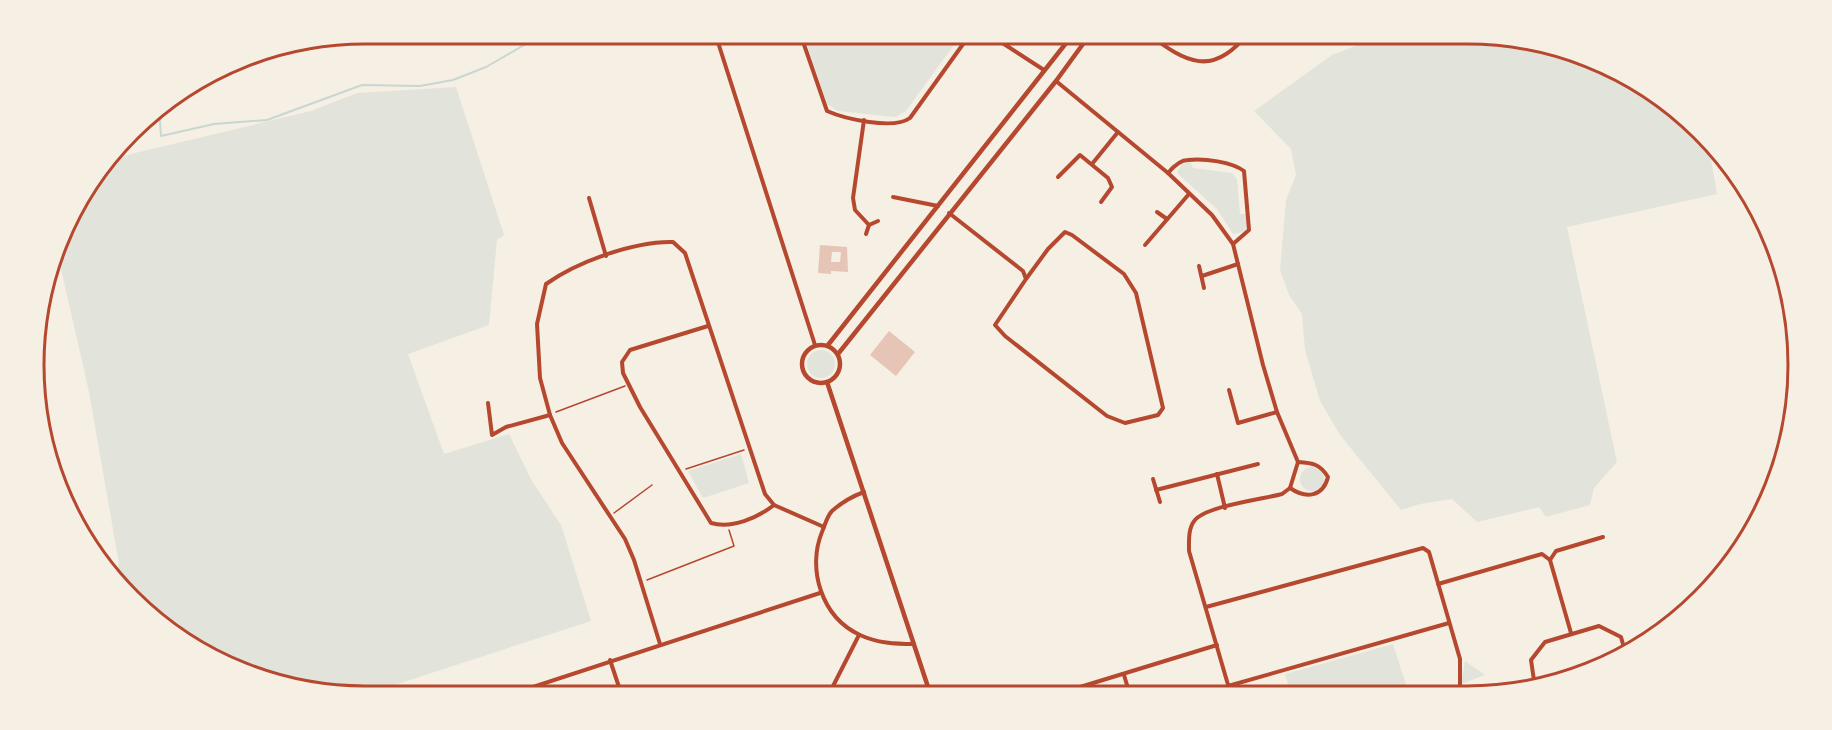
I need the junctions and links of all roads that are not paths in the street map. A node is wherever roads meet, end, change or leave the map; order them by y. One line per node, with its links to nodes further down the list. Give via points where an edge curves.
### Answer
1 (719, 44): 36 (street)
2 (804, 44): 11 (street, via 825,107 837,115)
3 (963, 44): 11 (street, via 910,118 893,124)
4 (1004, 44): 9 (street)
5 (1065, 44): 9 (street)
6 (1083, 44): 10 (street)
7 (1161, 44): 8 (street, via 1196,63 1221,60)
8 (1240, 44)
9 (1044, 70): 20 (street)
10 (1056, 81): 12 (street); 22 (street)
11 (864, 120): 25 (street, via 853,198 855,210)
12 (1118, 132): 13 (street); 14 (street)
13 (1092, 164): 15 (street, via 1080,154); 19 (street, via 1112,187)
14 (1168, 173): 16 (street); 27 (street, via 1188,159 1236,165 1244,171 1249,230)
15 (1058, 177)
16 (1189, 194): 23 (street); 27 (street, via 1212,215)
17 (894, 197): 20 (street)
18 (589, 198): 29 (street)
19 (1101, 202)
20 (938, 206): 22 (street); 37 (street)
21 (1157, 212): 23 (street)
22 (949, 213): 33 (street, via 1023,271); 38 (street)
23 (1167, 219): 28 (street)
24 (878, 221): 25 (street)
25 (870, 225): 26 (street)
26 (866, 234)
27 (1233, 244): 30 (street)
28 (1145, 245)
29 (606, 256): 35 (street, via 654,241 673,242 686,254); 43 (street, via 564,271 546,284 537,324 540,378)
30 (1238, 264): 32 (street); 42 (street)
31 (1199, 266): 32 (street)
32 (1202, 276): 34 (street)
33 (1026, 279): 33 (street, via 994,325 1107,416 1125,423 1158,415 1162,408 1136,292 1124,274 1065,232)
34 (1204, 288)
35 (708, 326): 52 (street, via 765,494); 52 (street, via 630,350 622,362 628,385 711,523 727,525 762,514)
36 (815, 345): 37 (street); 39 (street, via 802,358 802,370 809,380)
37 (828, 345): 38 (street)
38 (838, 354): 39 (street, via 839,370)
39 (827, 382): 50 (street)
40 (1229, 390): 42 (street, via 1238,423)
41 (488, 403): 43 (street, via 492,435)
42 (1277, 412): 44 (street)
43 (550, 415): 63 (street, via 562,443 630,549)
44 (1298, 462): 48 (street); 48 (street, via 1322,468 1328,477 1326,488 1307,495)
45 (1258, 464): 46 (street)
46 (1217, 474): 49 (street); 53 (street)
47 (1153, 479): 49 (street)
48 (1290, 488): 53 (street, via 1282,495)
49 (1156, 490): 51 (street)
50 (864, 492): 54 (street, via 831,512); 64 (street)
51 (1160, 502)
52 (774, 505): 54 (street)
53 (1225, 508): 59 (street, via 1196,519 1189,534 1189,551)
54 (824, 527): 58 (street, via 814,563)
55 (1603, 537): 56 (street, via 1556,551)
56 (1550, 560): 57 (street, via 1542,554); 61 (street)
57 (1438, 584): 59 (street, via 1429,552 1423,548); 60 (street)
58 (820, 593): 62 (street, via 840,619); 63 (street)
59 (1206, 607): 65 (street)
60 (1449, 623): 76 (street); 77 (street, via 1460,659)
61 (1571, 633): 66 (street, via 1599,626 1621,637); 69 (street, via 1537,648 1531,660)
62 (859, 635): 64 (street, via 887,644); 72 (street)
63 (660, 644): 67 (street)
64 (914, 644): 73 (street)
65 (1217, 645): 68 (street); 76 (street)
66 (1623, 645)
67 (610, 660): 70 (street); 71 (street)
68 (1124, 675): 74 (street); 75 (street)
69 (1533, 679)
70 (534, 686)
71 (619, 686)
72 (833, 686)
73 (928, 686)
74 (1086, 686)
75 (1127, 686)
76 (1228, 686)
77 (1460, 686)

